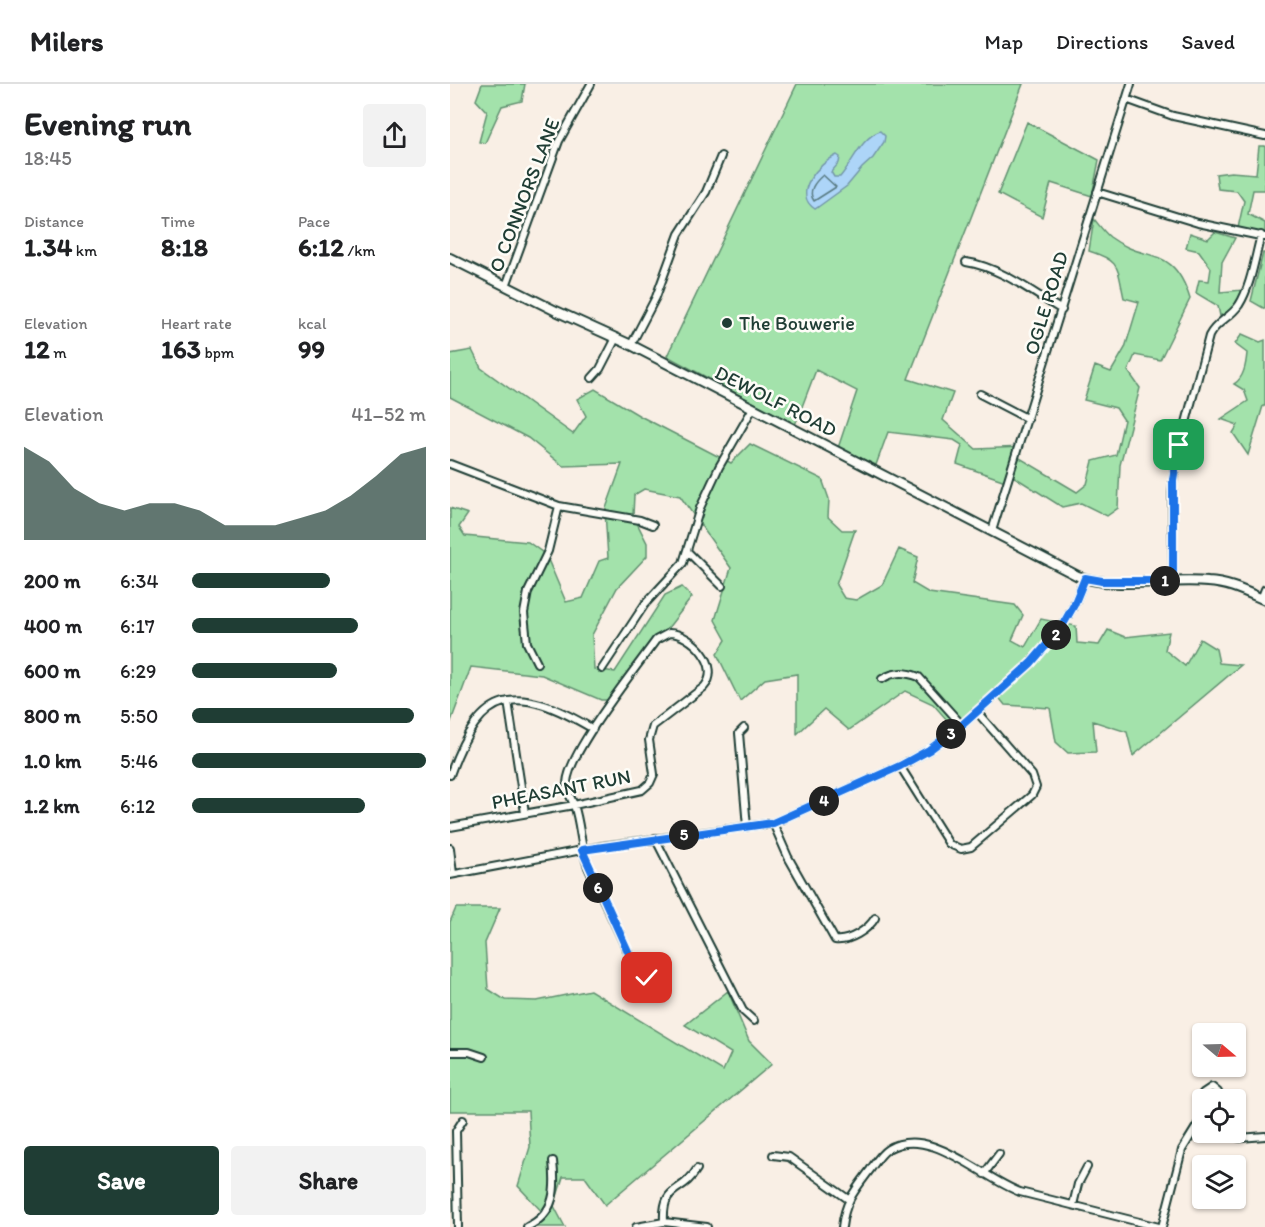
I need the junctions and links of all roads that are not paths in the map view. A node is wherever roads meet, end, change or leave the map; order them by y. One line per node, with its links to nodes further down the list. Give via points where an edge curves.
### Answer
1 (591, 84): 10 (street, O CONNORS LANE, via 559,141)
2 (1131, 84): 3 (street, OGLE ROAD)
3 (1126, 99): 4 (street, via 1173,116); 6 (street, OGLE ROAD)
4 (1265, 136)
5 (722, 156): 13 (street, via 706,192 679,234 656,297)
6 (1097, 192): 7 (street, via 1198,223); 11 (street, OGLE ROAD)
7 (1263, 236): 24 (street, via 1241,302 1209,336 1177,452 1172,494)
8 (450, 258): 10 (main road, DEWOLF ROAD)
9 (966, 262): 11 (street, via 1008,279)
10 (506, 286): 12 (main road, DEWOLF ROAD)
11 (1062, 310): 17 (street, OGLE ROAD)
12 (616, 338): 13 (main road, DEWOLF ROAD); 14 (street)
13 (631, 345): 16 (main road, DEWOLF ROAD)
14 (592, 378)
15 (980, 394): 17 (street)
16 (753, 408): 21 (main road, DEWOLF ROAD); 22 (street, via 700,508)
17 (1028, 419): 21 (street, OGLE ROAD)
18 (450, 464): 19 (street)
19 (560, 506): 20 (street); 28 (street, via 548,551 525,603 525,633)
20 (653, 525)
21 (993, 531): 23 (main road, DEWOLF ROAD)
22 (688, 552): 25 (street); 29 (street, via 683,563 645,604)
23 (1085, 578): 24 (main road); 32 (street, via 1068,617 1052,640)
24 (1173, 581): 27 (main road, via 1217,583)
25 (722, 586)
26 (1265, 589): 27 (street)
27 (1263, 599)
28 (537, 663)
29 (602, 669)
30 (882, 679): 33 (street, via 891,673 918,677)
31 (508, 701): 35 (street, via 524,700 553,708); 37 (street, via 490,707 478,717); 39 (street)
32 (977, 712): 33 (street); 36 (street, via 1032,775 1036,787 1032,795 970,846 962,849 949,844)
33 (962, 725): 36 (street)
34 (744, 728): 42 (street, via 738,733)
35 (593, 729): 38 (street, via 567,777 567,790); 38 (street, PHEASANT RUN, via 660,637 680,634 710,663 710,678 704,687 653,726 649,740 654,769 650,783 637,792)
36 (900, 766): 40 (street)
37 (450, 775)
38 (574, 806): 39 (street, PHEASANT RUN); 45 (street)
39 (525, 813): 41 (street, PHEASANT RUN)
40 (773, 823): 42 (street); 47 (street, via 835,940 845,940 871,926)
41 (450, 827)
42 (747, 827): 43 (street)
43 (655, 838): 45 (street); 49 (street, via 742,1011)
44 (450, 848): 46 (street)
45 (582, 850): 46 (street); 48 (street, via 636,969)
46 (451, 875)
47 (875, 918)
48 (647, 978)
49 (754, 1021)
50 (450, 1052): 51 (street)
51 (484, 1057)
52 (463, 1120): 65 (street, via 456,1131)
53 (1192, 1136): 70 (street, via 1182,1150)
54 (1265, 1136): 55 (street)
55 (1246, 1138)
56 (999, 1154): 61 (street)
57 (773, 1155): 62 (street, via 789,1157)
58 (553, 1161): 66 (street, via 556,1185 548,1210)
59 (1087, 1167): 63 (street)
60 (697, 1169): 64 (street, via 665,1200)
61 (984, 1174): 62 (street, via 936,1147 896,1145 886,1150); 63 (street, via 1008,1188)
62 (848, 1199): 69 (street)
63 (1073, 1205): 70 (street)
64 (664, 1222): 67 (street); 68 (street)
65 (458, 1227)
66 (527, 1227)
67 (636, 1227)
68 (707, 1227)
69 (842, 1227)
70 (1160, 1227)

